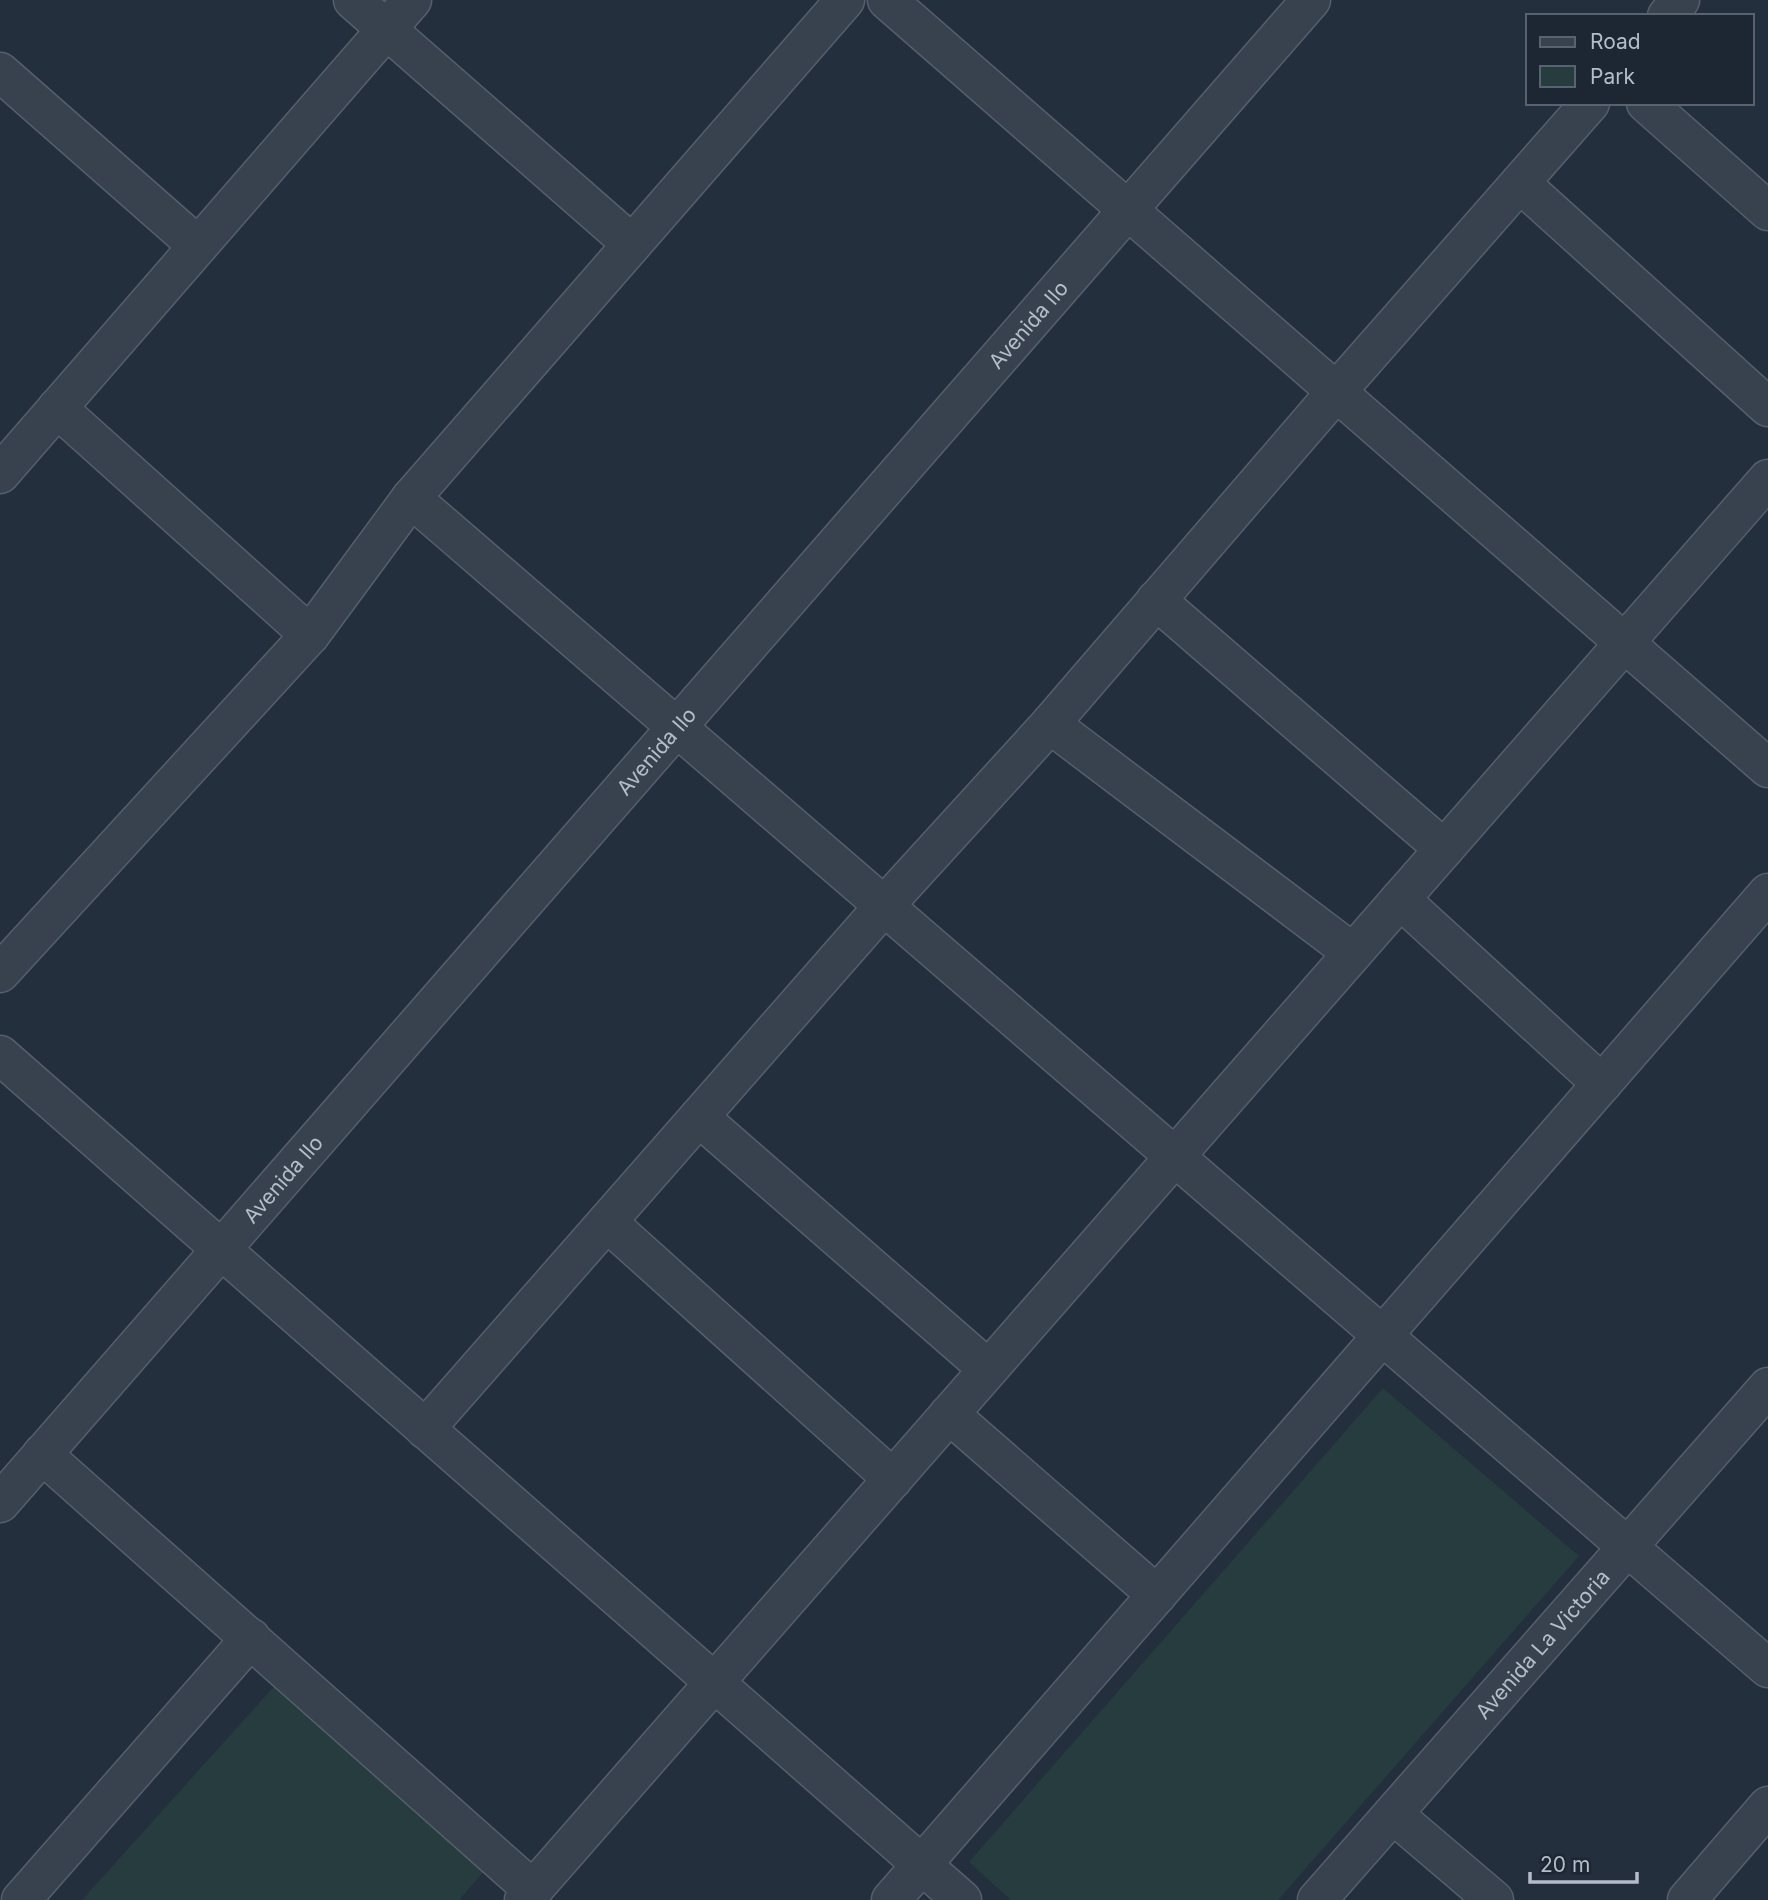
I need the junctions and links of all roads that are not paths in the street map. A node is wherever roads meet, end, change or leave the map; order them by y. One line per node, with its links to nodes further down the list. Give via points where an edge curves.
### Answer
1 (353, 0): 8 (street)
2 (412, 0): 8 (street)
3 (845, 0): 15 (street)
4 (887, 0): 13 (street)
5 (1311, 0): 13 (street, Avenida Ilo)
6 (1681, 0): 7 (street)
7 (1669, 14)
8 (387, 29): 15 (street); 16 (street)
9 (0, 72): 16 (street)
10 (1588, 105): 12 (street)
11 (1648, 105): 14 (street)
12 (1520, 183): 17 (street); 18 (street)
13 (1128, 210): 17 (street); 27 (street, Avenida Ilo)
14 (1768, 211)
15 (632, 244): 22 (street)
16 (198, 246): 19 (street)
17 (1336, 392): 23 (street); 25 (street)
18 (1768, 407)
19 (57, 408): 20 (street); 24 (street)
20 (0, 474)
21 (1768, 479): 25 (street)
22 (411, 498): 24 (street); 27 (street)
23 (1156, 600): 26 (street); 29 (street)
24 (310, 635): 34 (street)
25 (1624, 643): 28 (street); 29 (street)
26 (1050, 724): 32 (street); 33 (street)
27 (677, 727): 32 (street); 40 (street, Avenida Ilo)
28 (1768, 768)
29 (1444, 849): 31 (street)
30 (1768, 893): 36 (street)
31 (1400, 899): 33 (street); 36 (street)
32 (884, 906): 37 (street); 38 (street)
33 (1353, 953): 38 (street)
34 (0, 973)
35 (0, 1055): 40 (street)
36 (1602, 1084): 41 (street)
37 (699, 1117): 39 (street); 42 (street)
38 (1175, 1156): 41 (street); 42 (street)
39 (607, 1222): 45 (street); 47 (street)
40 (221, 1250): 45 (street); 46 (street, Avenida Ilo)
41 (1382, 1336): 49 (street); 50 (street)
42 (988, 1369): 44 (street)
43 (1768, 1387): 49 (street, Avenida La Victoria)
44 (949, 1415): 47 (street); 50 (street)
45 (425, 1429): 53 (street)
46 (42, 1454): 48 (street, Avenida Ilo); 51 (street)
47 (892, 1479): 53 (street)
48 (0, 1503)
49 (1628, 1547): 52 (street); 55 (street, Avenida La Victoria)
50 (1157, 1595): 56 (street)
51 (251, 1638): 57 (street); 58 (street)
52 (1768, 1668)
53 (714, 1682): 56 (street); 57 (street)
54 (1768, 1806): 63 (street)
55 (1393, 1814): 61 (street, Avenida La Victoria); 62 (street)
56 (922, 1865): 59 (street); 60 (street)
57 (528, 1895)
58 (30, 1897)
59 (891, 1900)
60 (962, 1900)
61 (1317, 1900)
62 (1494, 1900)
63 (1687, 1900)

